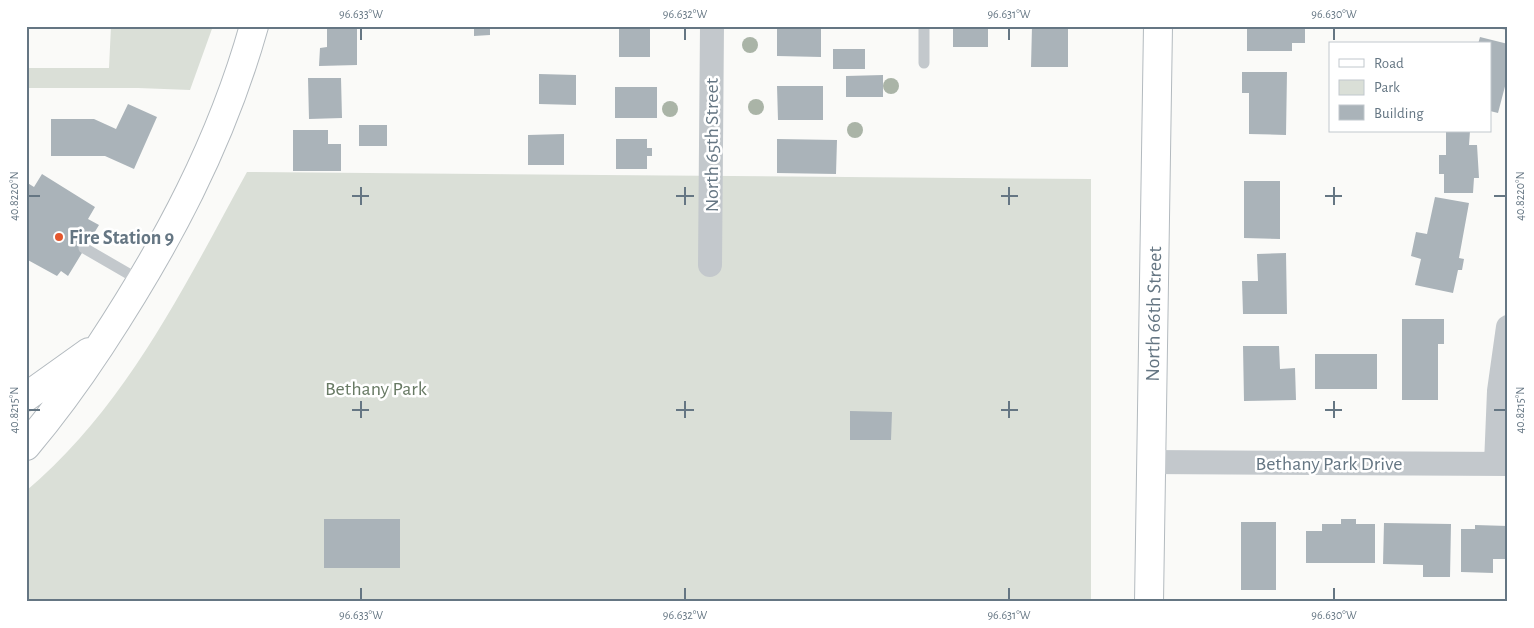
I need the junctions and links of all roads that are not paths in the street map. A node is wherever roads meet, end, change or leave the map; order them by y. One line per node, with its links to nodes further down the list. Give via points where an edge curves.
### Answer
1 (254, 26): 8 (main road, via 214,141 192,190)
2 (712, 26): 7 (street, North 65th Street)
3 (924, 26): 5 (lane)
4 (1158, 26): 13 (main road, North 66th Street)
5 (924, 64)
6 (84, 248): 8 (lane)
7 (710, 264)
8 (141, 281): 10 (main road)
9 (1508, 326): 14 (street, via 1499,391)
10 (101, 344): 11 (main road); 12 (main road, via 72,389)
11 (26, 397)
12 (26, 446)
13 (1150, 462): 14 (street, Bethany Park Drive); 15 (main road, North 66th Street)
14 (1502, 464)
15 (1150, 602)

